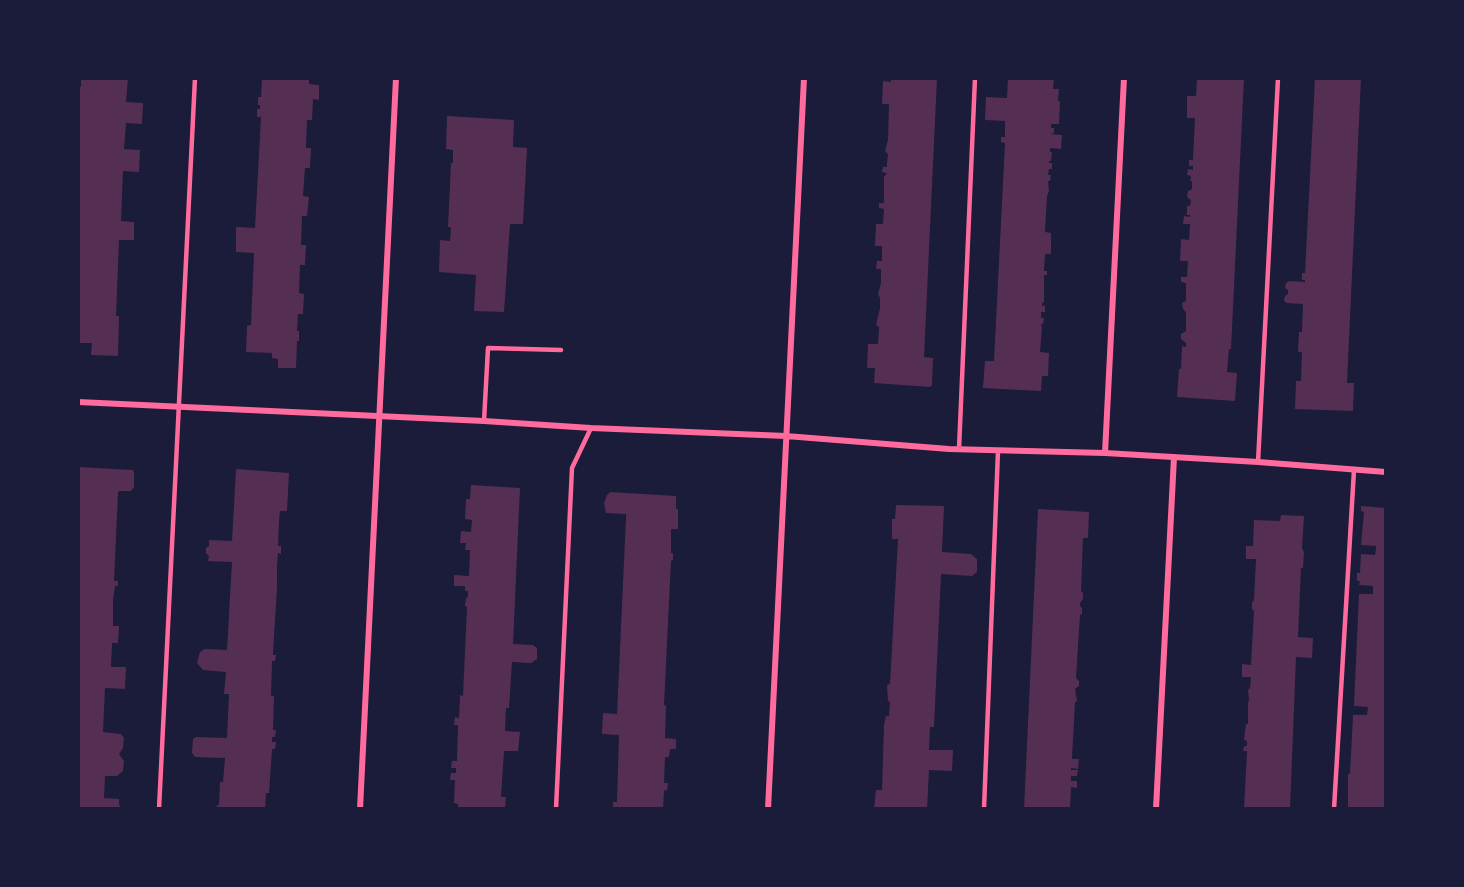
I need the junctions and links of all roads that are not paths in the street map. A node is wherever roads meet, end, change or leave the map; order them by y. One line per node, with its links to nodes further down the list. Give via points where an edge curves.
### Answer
1 (195, 78): 9 (lane)
2 (396, 78): 10 (street)
3 (804, 78): 13 (street)
4 (975, 78): 14 (lane)
5 (1124, 78): 16 (street)
6 (1278, 78): 18 (lane)
7 (561, 350): 11 (lane, via 488,348)
8 (78, 402): 9 (street)
9 (179, 406): 10 (street); 21 (lane)
10 (380, 416): 11 (street); 22 (street)
11 (484, 421): 12 (street)
12 (591, 428): 13 (street); 23 (lane, via 572,468)
13 (786, 436): 14 (street); 24 (street)
14 (959, 449): 15 (street)
15 (998, 451): 16 (street); 25 (lane)
16 (1105, 453): 17 (street)
17 (1174, 457): 18 (street); 26 (street)
18 (1258, 462): 19 (street)
19 (1354, 470): 20 (street); 27 (lane)
20 (1386, 472)
21 (159, 809)
22 (360, 809)
23 (556, 809)
24 (768, 809)
25 (984, 809)
26 (1156, 809)
27 (1334, 809)

